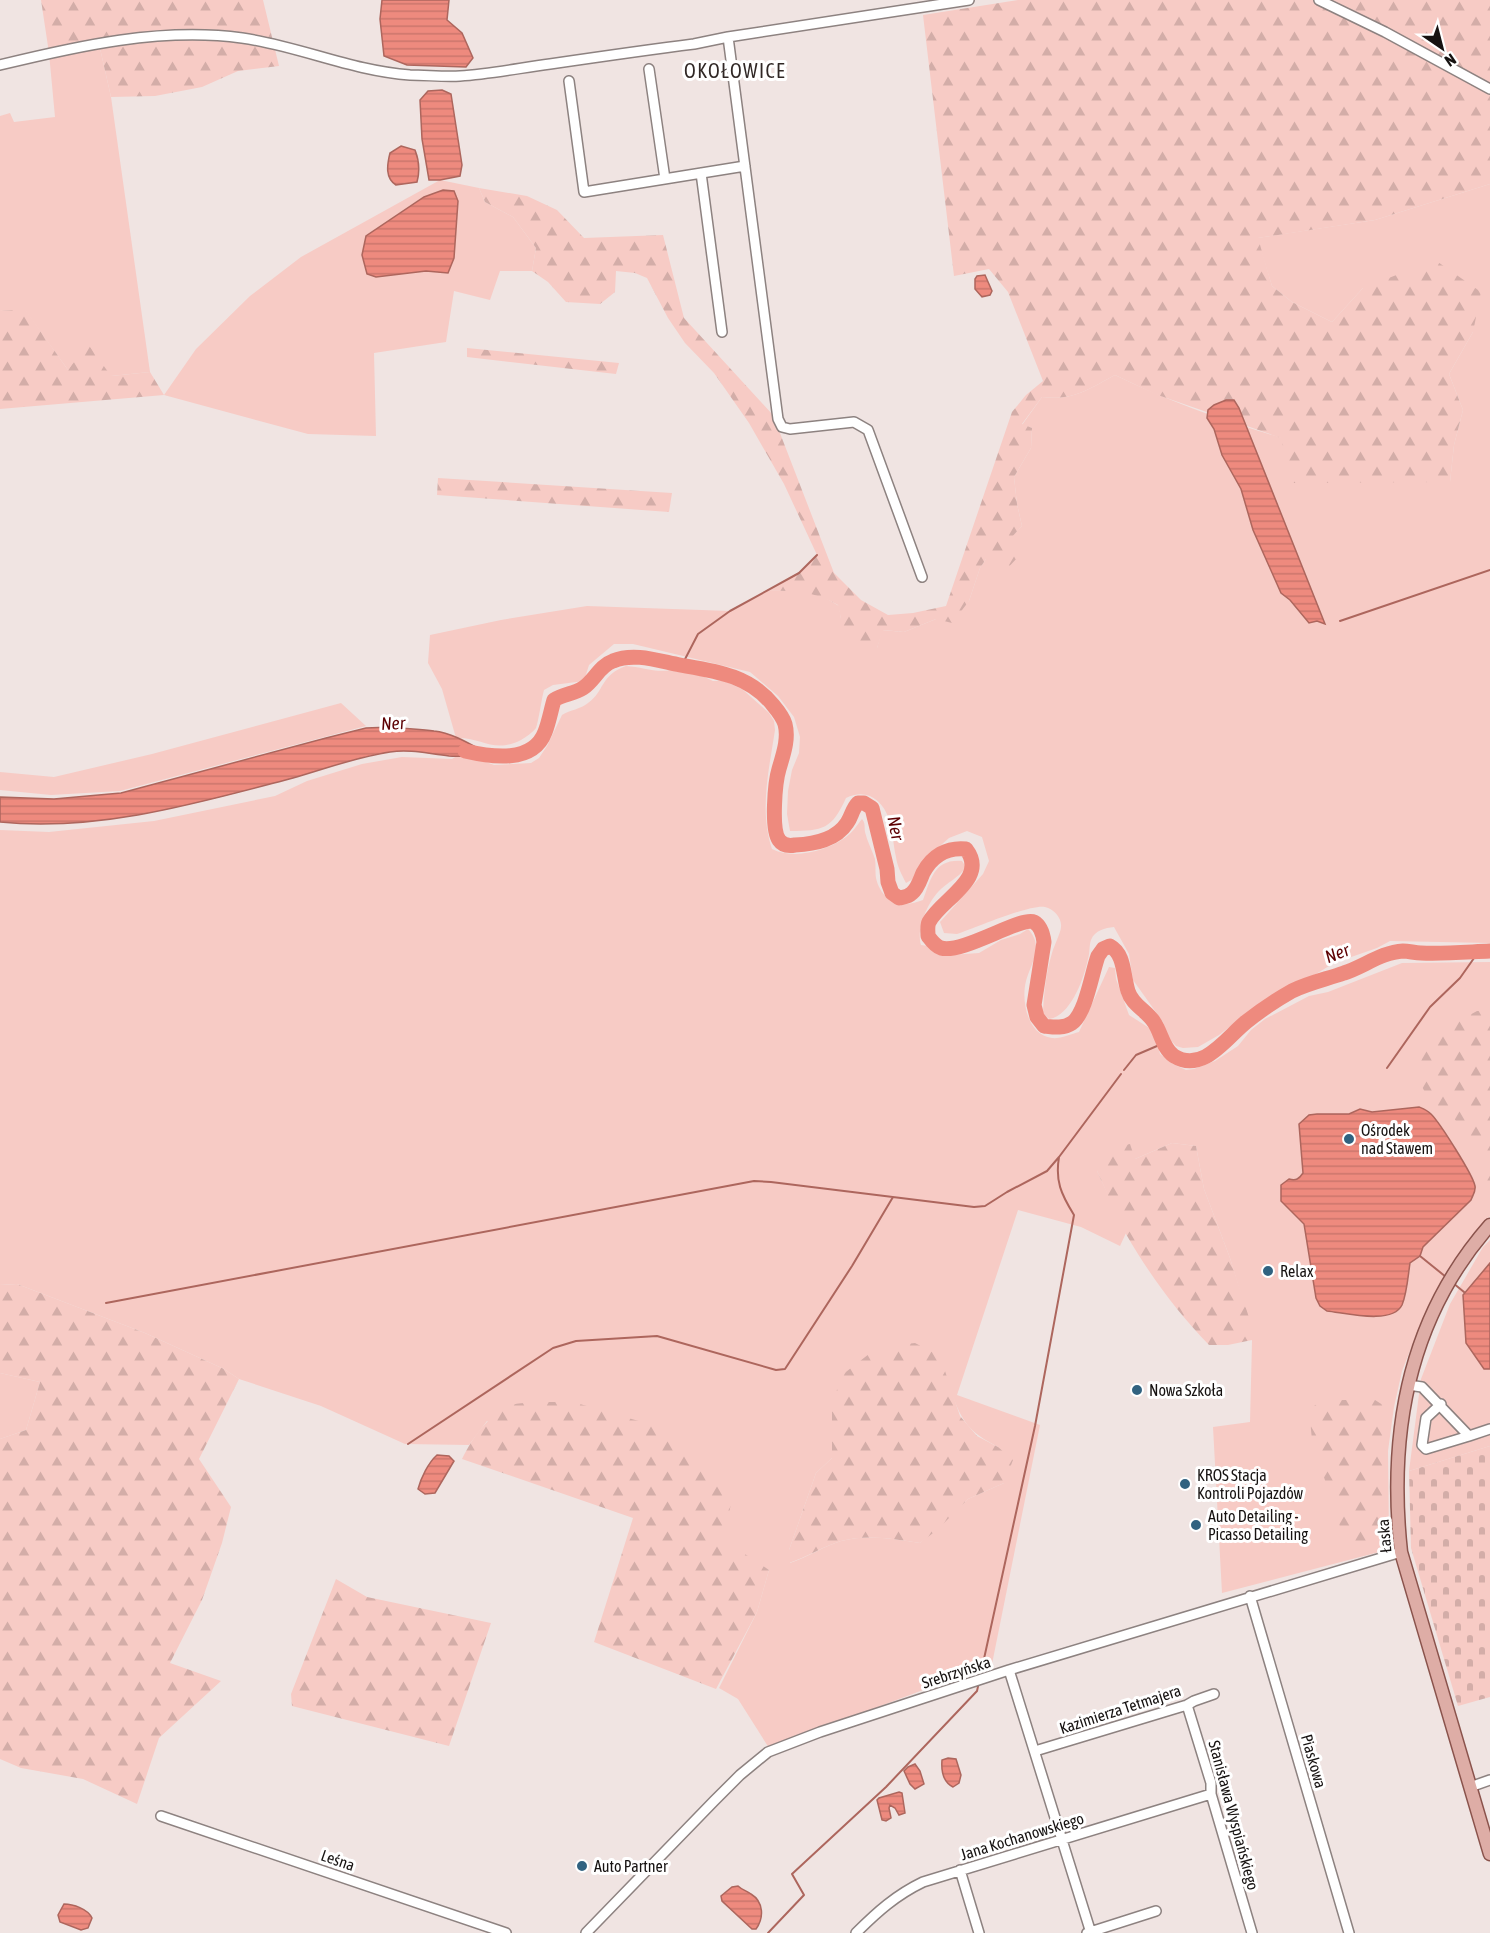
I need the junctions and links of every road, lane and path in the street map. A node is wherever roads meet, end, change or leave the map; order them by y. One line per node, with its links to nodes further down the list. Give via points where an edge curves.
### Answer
1 (969, 0): 3 (street)
2 (1319, 0): 7 (street)
3 (728, 37): 4 (street, via 460,76 381,72 253,40 217,36 130,39); 8 (street)
4 (0, 64)
5 (649, 69): 10 (street)
6 (569, 81): 10 (street, via 584,192)
7 (1490, 89)
8 (745, 166): 9 (street); 12 (street, via 778,419 782,427 790,429 854,422 868,430)
9 (701, 173): 10 (street); 11 (street)
10 (665, 179)
11 (722, 332)
12 (922, 577)
13 (1490, 1225): 14 (main road, Łaska, via 1454,1274 1427,1325)
14 (1411, 1385): 15 (street, via 1422,1387); 18 (main road, Łaska, via 1401,1419 1398,1462)
15 (1441, 1404): 17 (street); 17 (street, via 1426,1418 1422,1444 1426,1449)
16 (1490, 1429): 17 (street)
17 (1469, 1436)
18 (1401, 1552): 19 (street, Srebrzyńska); 25 (main road, Łaska)
19 (1250, 1596): 20 (street, Srebrzyńska); 38 (street, Piaskowa)
20 (1009, 1670): 23 (street); 34 (street, Srebrzyńska, via 768,1752 734,1781)
21 (1214, 1695): 22 (street, Kazimierza Tetmajera)
22 (1187, 1705): 23 (street, Kazimierza Tetmajera); 26 (street, Stanisława Wyspiańskiego)
23 (1035, 1751): 28 (street)
24 (1490, 1780): 25 (street)
25 (1470, 1786): 29 (main road, Łaska)
26 (1211, 1794): 28 (street, Jana Kochanowskiego); 37 (street, Stanisława Wyspiańskiego)
27 (161, 1816): 33 (street, Leśna)
28 (1063, 1839): 30 (street, Jana Kochanowskiego); 36 (street)
29 (1490, 1854)
30 (960, 1870): 32 (street, Jana Kochanowskiego, via 909,1889 884,1905); 35 (street)
31 (1156, 1911): 36 (street)
32 (861, 1931)
33 (506, 1933)
34 (586, 1933)
35 (979, 1933)
36 (1090, 1933)
37 (1252, 1933)
38 (1349, 1933)

